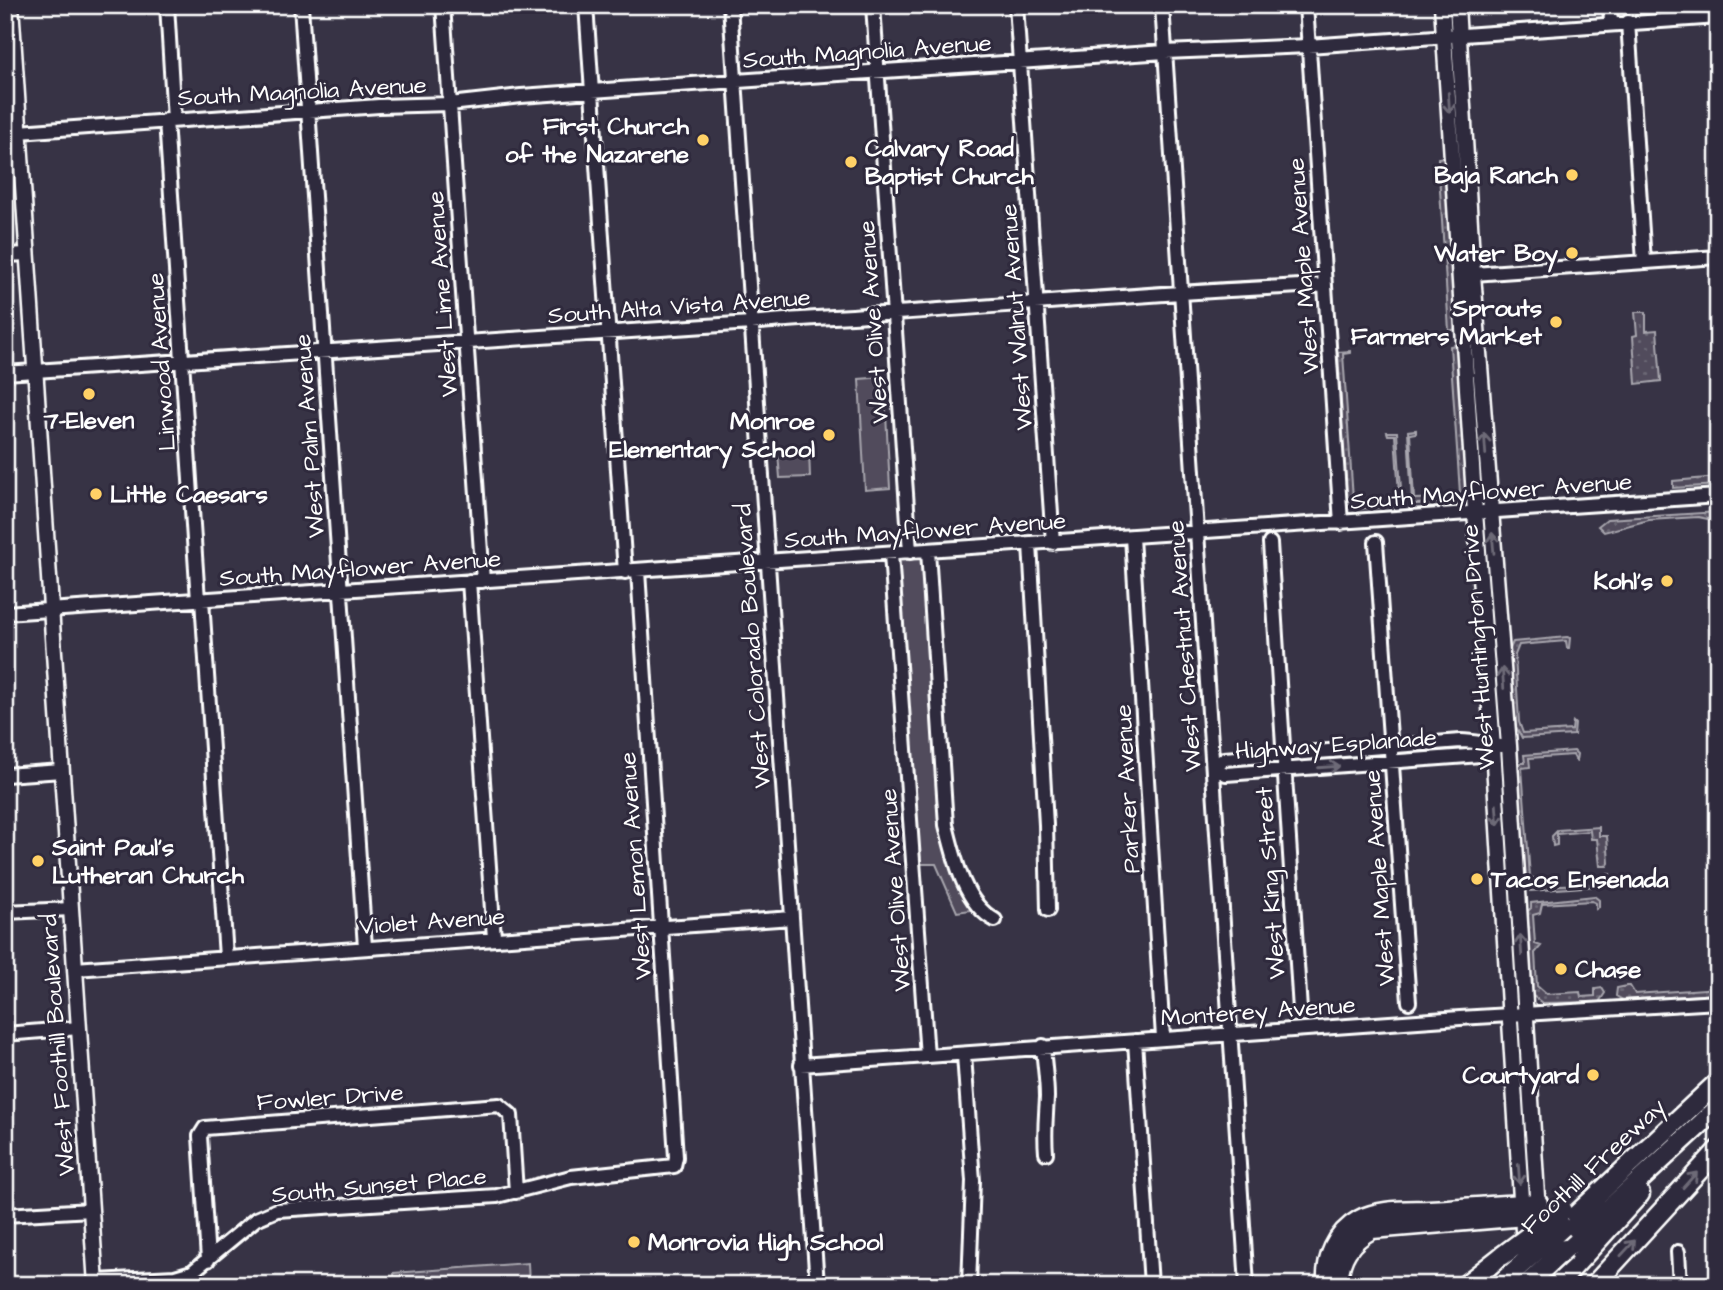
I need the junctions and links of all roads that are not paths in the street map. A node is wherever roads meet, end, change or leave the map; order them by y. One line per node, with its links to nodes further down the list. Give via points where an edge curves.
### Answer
1 (167, 5): 26 (street, Linwood Avenue)
2 (301, 5): 25 (street, West Palm Avenue)
3 (443, 5): 24 (street, West Lime Avenue)
4 (586, 5): 23 (street, West Lemon Avenue)
5 (730, 5): 22 (street, West Colorado Boulevard)
6 (873, 5): 21 (street, West Olive Avenue)
7 (1016, 5): 20 (street, West Walnut Avenue)
8 (1162, 5): 19 (street, West Chestnut Avenue)
9 (1306, 5): 18 (street, West Maple Avenue)
10 (1442, 5): 17 (main road, West Huntington Drive)
11 (1457, 5): 17 (main road, West Huntington Drive)
12 (1610, 5): 16 (street)
13 (9, 11): 27 (main road, West Foothill Boulevard)
14 (1718, 17): 15 (street, South Magnolia Avenue)
15 (1629, 22): 16 (street, South Magnolia Avenue); 32 (street)
16 (1611, 23): 17 (street, South Magnolia Avenue)
17 (1452, 34): 18 (street, South Magnolia Avenue); 28 (main road, West Huntington Drive, one-way to 28); 33 (main road, West Huntington Drive)
18 (1308, 46): 19 (street, South Magnolia Avenue); 34 (street, West Maple Avenue)
19 (1165, 52): 20 (street, South Magnolia Avenue); 35 (street, West Chestnut Avenue)
20 (1020, 62): 21 (street, South Magnolia Avenue); 36 (street, West Walnut Avenue)
21 (877, 72): 22 (street, South Magnolia Avenue); 37 (street, West Olive Avenue)
22 (735, 82): 23 (street, South Magnolia Avenue); 39 (street, West Colorado Boulevard)
23 (592, 91): 24 (street, South Magnolia Avenue); 40 (street, West Lemon Avenue)
24 (450, 104): 25 (street, South Magnolia Avenue); 41 (street, West Lime Avenue)
25 (308, 111): 26 (street, South Magnolia Avenue); 42 (street, West Palm Avenue)
26 (170, 120): 27 (street, South Magnolia Avenue); 43 (street, Linwood Avenue)
27 (12, 133): 29 (main road, West Foothill Boulevard)
28 (1457, 225): 33 (main road, via 1463,237 1465,266); 38 (main road, West Huntington Drive)
29 (28, 254): 30 (street); 45 (main road, West Foothill Boulevard)
30 (5, 255)
31 (1718, 257): 32 (street)
32 (1644, 262): 33 (street)
33 (1474, 274): 44 (main road, West Huntington Drive)
34 (1325, 285): 35 (street, South Alta Vista Avenue); 50 (street, West Maple Avenue)
35 (1181, 293): 36 (street, South Alta Vista Avenue); 51 (street, West Chestnut Avenue)
36 (1036, 303): 37 (street, South Alta Vista Avenue); 53 (street, West Walnut Avenue)
37 (894, 313): 39 (street, South Alta Vista Avenue); 58 (street, West Olive Avenue)
38 (1462, 313): 44 (main road, via 1470,329 1472,359); 48 (main road, West Huntington Drive)
39 (751, 323): 40 (street, South Alta Vista Avenue); 60 (street, West Colorado Boulevard)
40 (608, 333): 41 (street, South Alta Vista Avenue); 61 (street, West Lemon Avenue)
41 (465, 342): 42 (street, South Alta Vista Avenue); 62 (street, West Lime Avenue)
42 (325, 352): 43 (street, South Alta Vista Avenue); 63 (street, West Palm Avenue)
43 (181, 362): 45 (street, South Alta Vista Avenue); 64 (street, Linwood Avenue)
44 (1480, 364): 49 (main road, West Huntington Drive, one-way to 44)
45 (36, 372): 46 (street, South Alta Vista Avenue); 65 (main road, West Foothill Boulevard)
46 (5, 373)
47 (1718, 496): 49 (street, South Mayflower Avenue)
48 (1475, 512): 49 (street, South Mayflower Avenue); 50 (street, South Mayflower Avenue); 69 (main road, West Huntington Drive)
49 (1490, 512): 68 (main road, West Huntington Drive, one-way to 49)
50 (1341, 523): 51 (street, South Mayflower Avenue)
51 (1197, 533): 52 (street, South Mayflower Avenue); 72 (street, West Chestnut Avenue)
52 (1132, 537): 53 (street, South Mayflower Avenue); 94 (street, Parker Avenue)
53 (1053, 542): 56 (street, South Mayflower Avenue)
54 (1376, 542): 67 (street, West Maple Avenue)
55 (1270, 543): 70 (street, West King Street)
56 (1030, 544): 57 (street, South Mayflower Avenue); 77 (street)
57 (928, 551): 58 (street, South Mayflower Avenue); 80 (street, via 946,825 967,887 984,915)
58 (910, 552): 59 (street, South Mayflower Avenue)
59 (891, 554): 60 (street, South Mayflower Avenue); 98 (street, West Olive Avenue)
60 (767, 563): 61 (street, South Mayflower Avenue); 79 (street, West Colorado Boulevard)
61 (632, 571): 62 (street, South Mayflower Avenue); 81 (street, West Lemon Avenue)
62 (476, 581): 63 (street, South Mayflower Avenue); 82 (street, West Lime Avenue)
63 (341, 590): 64 (street, South Mayflower Avenue); 83 (street, West Palm Avenue)
64 (200, 600): 65 (street, South Mayflower Avenue); 84 (street, Linwood Avenue)
65 (52, 610): 66 (street, South Mayflower Avenue); 74 (main road, West Foothill Boulevard)
66 (5, 613)
67 (1390, 746): 69 (street, Highway Esplanade, via 1482,741); 70 (street, Highway Esplanade); 71 (street, West Maple Avenue)
68 (1509, 746): 69 (street, Highway Esplanade); 89 (main road, West Huntington Drive, one-way to 68)
69 (1493, 747): 71 (street, Highway Esplanade, via 1481,755); 90 (main road, West Huntington Drive, one-way to 90)
70 (1282, 754): 72 (street, Highway Esplanade, via 1224,759); 73 (street, West King Street)
71 (1391, 763): 73 (street, Highway Esplanade, one-way to 71); 86 (street, West Maple Avenue)
72 (1213, 768): 73 (street, Highway Esplanade, via 1226,774); 93 (street, West Chestnut Avenue)
73 (1283, 770): 88 (street, West King Street)
74 (62, 771): 75 (street); 76 (main road, West Foothill Boulevard)
75 (5, 775)
76 (71, 909): 78 (street); 85 (main road, West Foothill Boulevard)
77 (1048, 910)
78 (5, 912)
79 (792, 918): 81 (street, Violet Avenue); 99 (street, West Colorado Boulevard)
80 (995, 920)
81 (660, 927): 82 (street, Violet Avenue); 106 (street, West Lemon Avenue)
82 (494, 938): 83 (street, Violet Avenue)
83 (365, 947): 84 (street, Violet Avenue)
84 (226, 957): 85 (street, Violet Avenue)
85 (75, 969): 91 (main road, West Foothill Boulevard)
86 (1409, 1002)
87 (1718, 1002): 89 (street, Monterey Avenue)
88 (1300, 1010)
89 (1525, 1013): 90 (street, Monterey Avenue); 110 (main road, West Huntington Drive)
90 (1510, 1016): 93 (street, Monterey Avenue); 110 (main road, West Huntington Drive, one-way to 110)
91 (79, 1027): 92 (street); 109 (main road, West Foothill Boulevard)
92 (5, 1034)
93 (1230, 1035): 94 (street, Monterey Avenue); 121 (street, West Chestnut Avenue)
94 (1163, 1038): 95 (street, Monterey Avenue)
95 (1135, 1041): 96 (street, Monterey Avenue); 120 (street)
96 (1043, 1046): 97 (street, Monterey Avenue); 105 (street)
97 (964, 1055): 98 (street, Monterey Avenue); 119 (street, via 972,1181)
98 (927, 1056): 99 (street, Monterey Avenue)
99 (801, 1065): 118 (street, West Colorado Boulevard)
100 (1718, 1082): 112 (highway, Foothill Freeway)
101 (1718, 1099): 112 (highway)
102 (1718, 1108): 112 (highway)
103 (1718, 1119): 107 (highway, Foothill Freeway)
104 (1718, 1150): 128 (highway, one-way to 104)
105 (1046, 1153)
106 (676, 1157): 108 (street, South Sunset Place, via 669,1168 571,1177)
107 (1654, 1179): 112 (highway, Foothill Freeway); 115 (highway)
108 (516, 1192): 114 (street, South Sunset Place, via 277,1210 256,1219); 114 (street, Fowler Drive, via 511,1115 499,1105 205,1128 200,1136)
109 (91, 1210): 111 (street); 116 (main road, West Foothill Boulevard)
110 (1530, 1210): 122 (highway, via 1390,1212 1361,1219 1335,1245); 123 (highway, via 1372,1229 1346,1250); 125 (main road, West Huntington Drive); 127 (main road, West Huntington Drive)
111 (5, 1215)
112 (1564, 1237): 117 (highway, Foothill Freeway, bridge); 124 (highway, bridge, via 1502,1256); 125 (highway, bridge); 126 (highway, Foothill Freeway)
113 (1678, 1252): 129 (street)
114 (208, 1260): 116 (street, South Sunset Place, via 175,1278)
115 (1562, 1280)
116 (96, 1283)
117 (1506, 1284)
118 (817, 1285)
119 (969, 1285)
120 (1151, 1285)
121 (1247, 1285)
122 (1327, 1285)
123 (1339, 1285)
124 (1465, 1285)
125 (1526, 1285)
126 (1536, 1285)
127 (1543, 1285)
128 (1594, 1285)
129 (1680, 1285)

